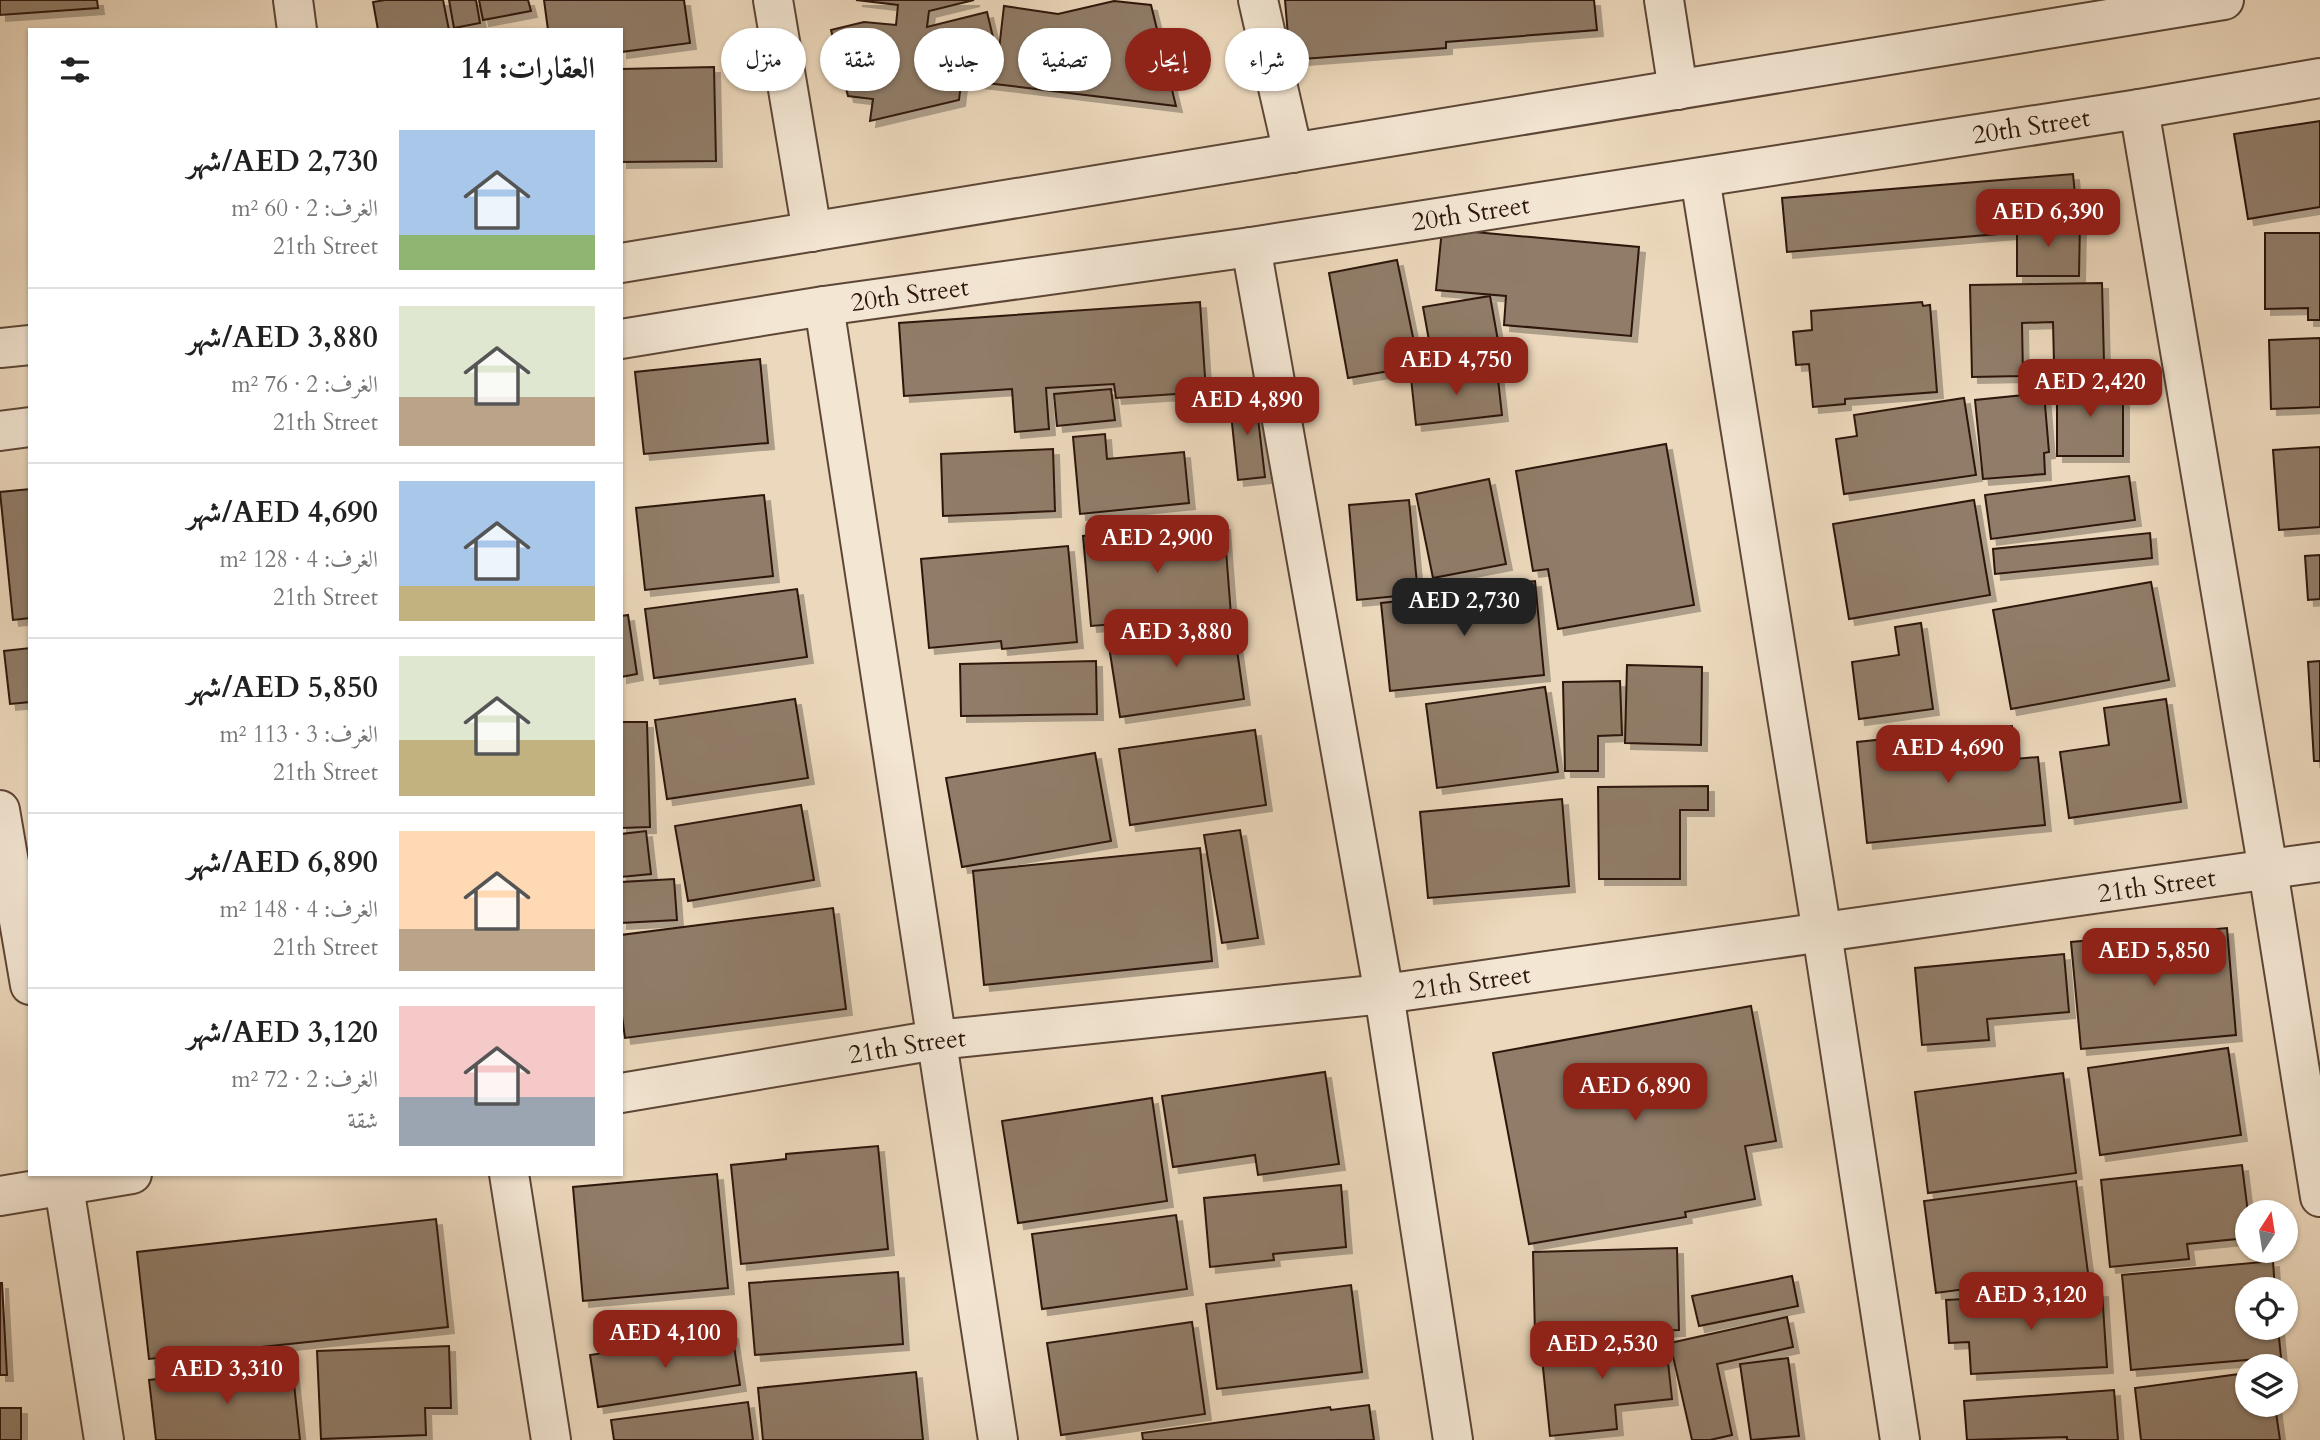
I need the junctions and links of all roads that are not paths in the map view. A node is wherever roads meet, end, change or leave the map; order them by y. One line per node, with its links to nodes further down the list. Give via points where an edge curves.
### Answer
1 (293, 0): 7 (street)
2 (773, 0): 13 (street)
3 (1258, 0): 11 (street)
4 (1664, 0): 9 (street)
5 (2224, 0): 6 (street)
6 (2152, 6): 9 (street)
7 (297, 28)
8 (2320, 78): 10 (street, 20th Street)
9 (1678, 90): 11 (street)
10 (2139, 109): 12 (street, 20th Street); 24 (street)
11 (1293, 153): 13 (street)
12 (1700, 178): 14 (street, 20th Street); 25 (street)
13 (812, 232): 15 (street)
14 (1251, 247): 16 (street, 20th Street); 27 (street)
15 (623, 263)
16 (824, 306): 17 (street, 20th Street); 28 (street)
17 (623, 339)
18 (28, 345): 19 (street)
19 (0, 348)
20 (28, 427): 21 (street)
21 (0, 431)
22 (0, 810): 26 (street)
23 (2320, 862): 24 (street, 21th Street)
24 (2268, 870): 25 (street, 21th Street); 34 (street)
25 (1822, 933): 27 (street, 21th Street); 39 (street)
26 (28, 973)
27 (1384, 994): 28 (street, 21th Street); 38 (street)
28 (936, 1040): 29 (street, 21th Street); 37 (street)
29 (623, 1093)
30 (109, 1176): 32 (street)
31 (509, 1176): 36 (street)
32 (63, 1180): 33 (street); 35 (street)
33 (0, 1196)
34 (2320, 1198)
35 (104, 1440)
36 (551, 1440)
37 (998, 1440)
38 (1453, 1440)
39 (1900, 1440)

